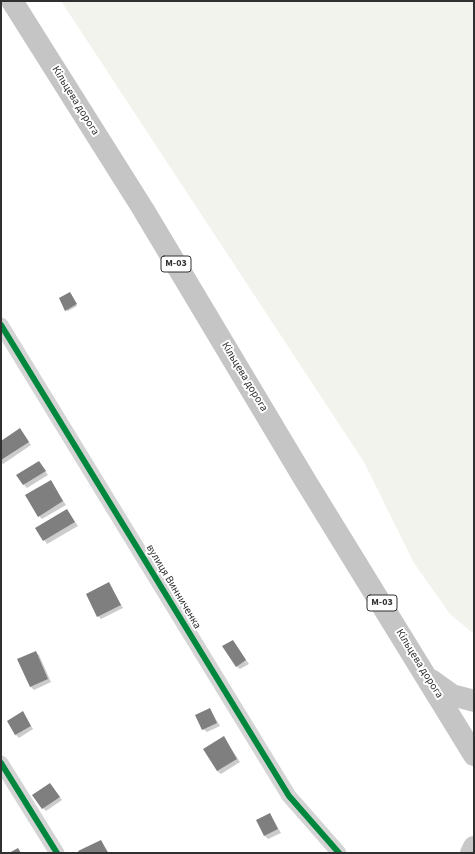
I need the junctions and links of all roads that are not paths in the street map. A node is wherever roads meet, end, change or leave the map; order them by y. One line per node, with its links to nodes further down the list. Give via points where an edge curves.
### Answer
1 (12, 1): 3 (highway, Кільцева дорога / М-03, via 144,209 301,474)
2 (1, 325): 9 (street, вулиця Винниченка, via 289,796)
3 (428, 678): 4 (highway, via 452,695); 5 (highway, Кільцева дорога / М-03)
4 (474, 701)
5 (474, 755)
6 (1, 763): 8 (street)
7 (474, 847): 10 (main road)
8 (57, 853)
9 (339, 853)
10 (471, 853)

